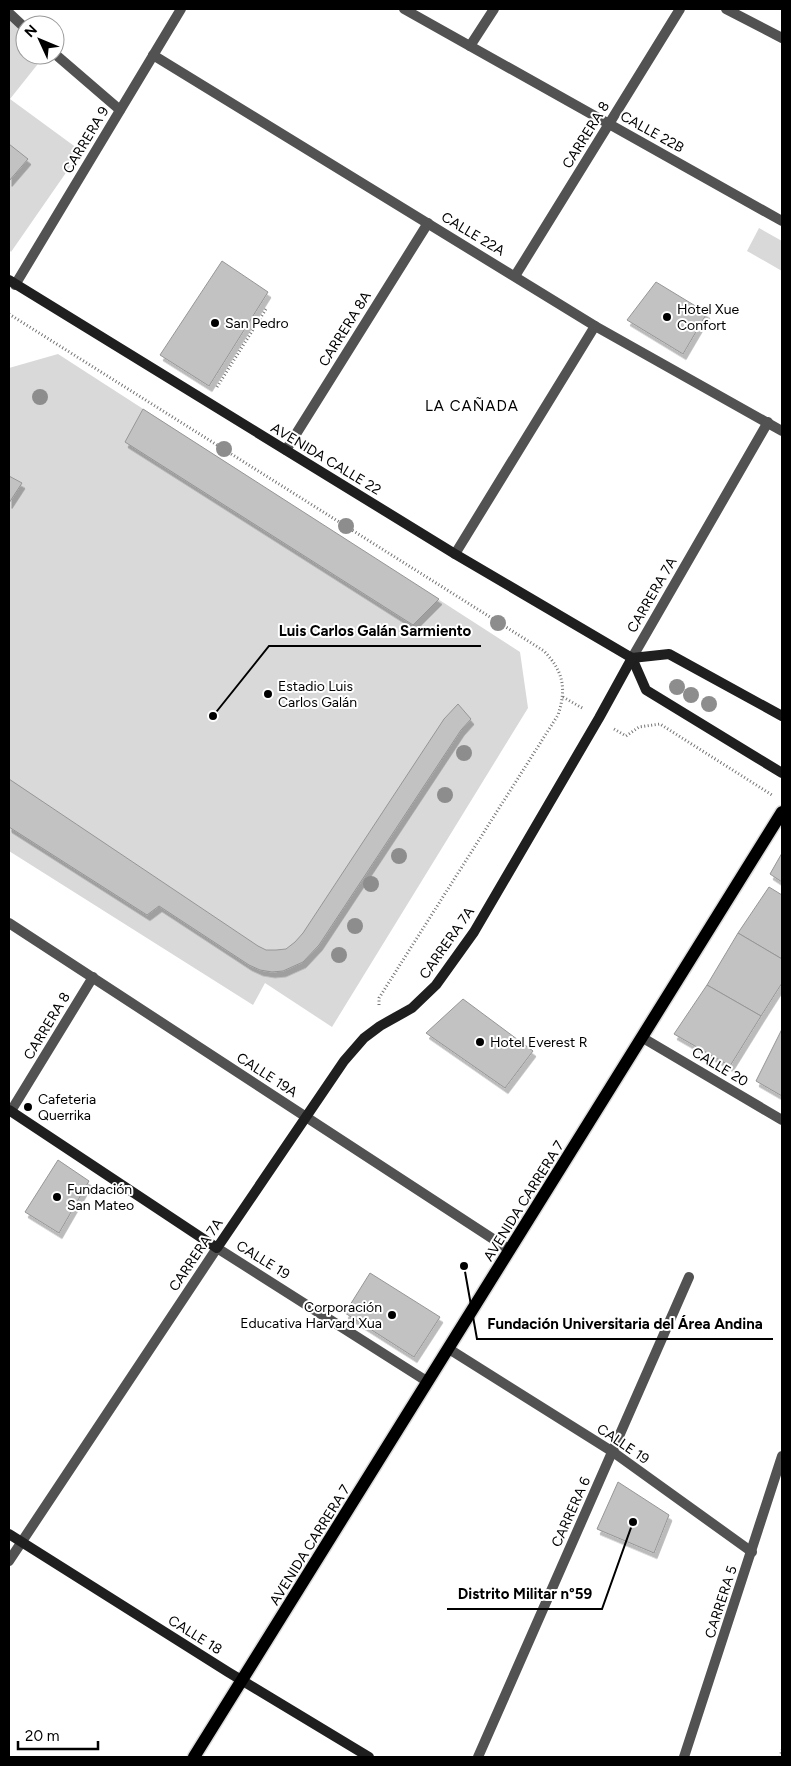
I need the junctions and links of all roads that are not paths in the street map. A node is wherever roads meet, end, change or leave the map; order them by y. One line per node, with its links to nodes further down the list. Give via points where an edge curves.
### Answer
1 (181, 9): 8 (street, CARRERA 9)
2 (404, 9): 7 (street, CALLE 22B)
3 (494, 9): 7 (street)
4 (680, 9): 11 (street, CARRERA 8)
5 (726, 9): 6 (street)
6 (782, 38)
7 (470, 46): 11 (street, CALLE 22B)
8 (153, 55): 10 (street, CARRERA 9); 13 (street, CALLE 22A)
9 (65, 63): 10 (street)
10 (120, 110): 15 (street, CARRERA 9)
11 (609, 124): 12 (street, CALLE 22B); 14 (street, CARRERA 8)
12 (782, 221)
13 (428, 223): 14 (street, CALLE 22A); 19 (street, CARRERA 8A)
14 (515, 276): 16 (street, CALLE 22A)
15 (11, 286): 19 (main road, AVENIDA CALLE 22)
16 (595, 326): 17 (street, CALLE 22A); 20 (street)
17 (768, 422): 18 (street, CALLE 22A); 21 (street, CARRERA 7A)
18 (782, 430)
19 (286, 450): 20 (main road, AVENIDA CALLE 22)
20 (455, 554): 21 (main road, AVENIDA CALLE 22)
21 (632, 658): 22 (main road, via 668,654); 23 (main road, via 646,690); 29 (main road, CARRERA 7A, via 474,932 436,985 412,1008 364,1038 344,1060)
22 (782, 716)
23 (782, 773)
24 (782, 812): 27 (main road, AVENIDA CARRERA 7)
25 (9, 924): 26 (street, CALLE 19A)
26 (93, 977): 28 (street, CARRERA 8); 29 (street, CALLE 19A)
27 (644, 1038): 30 (street, CALLE 20); 32 (main road, AVENIDA CARRERA 7)
28 (10, 1112): 31 (main road, CALLE 19)
29 (307, 1117): 31 (main road, CARRERA 7A); 32 (street, CALLE 19A)
30 (782, 1120)
31 (217, 1248): 35 (street, CALLE 19); 39 (street, CARRERA 7A)
32 (510, 1250): 34 (main road, AVENIDA CARRERA 7)
33 (689, 1276): 36 (street, CARRERA 6)
34 (449, 1349): 35 (main road, AVENIDA CARRERA 7); 36 (street, CALLE 19)
35 (428, 1382): 42 (main road, AVENIDA CARRERA 7)
36 (613, 1452): 40 (street, CALLE 19); 45 (street, CARRERA 6)
37 (782, 1456): 40 (street, CARRERA 5)
38 (9, 1534): 39 (main road, CALLE 18)
39 (21, 1542): 41 (street, CARRERA 7A); 42 (main road, CALLE 18)
40 (752, 1552): 46 (street, CARRERA 5)
41 (9, 1561)
42 (243, 1681): 43 (main road, AVENIDA CARRERA 7); 44 (main road, CALLE 18)
43 (194, 1757)
44 (369, 1757)
45 (478, 1757)
46 (684, 1757)

